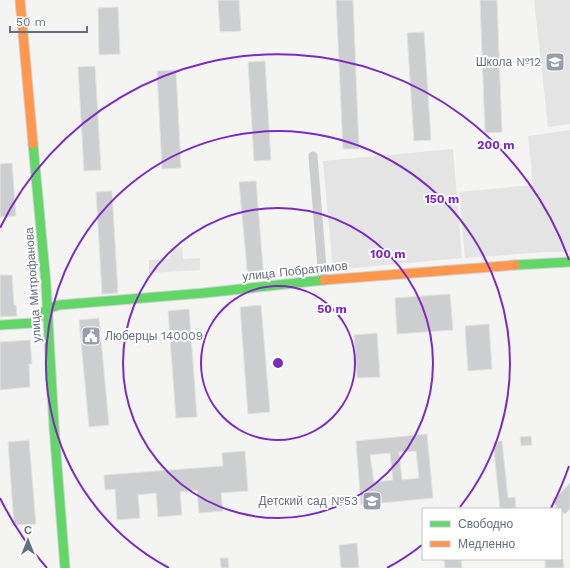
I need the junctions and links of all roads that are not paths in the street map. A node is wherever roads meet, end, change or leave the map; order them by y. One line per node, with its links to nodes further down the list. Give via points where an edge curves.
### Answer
1 (20, 0): 5 (street, улица Митрофанова)
2 (312, 156): 4 (street)
3 (570, 262): 4 (street, улица Побратимов)
4 (323, 280): 5 (street, улица Побратимов)
5 (48, 309): 6 (street, via 33,323); 7 (street, улица Митрофанова)
6 (0, 325)
7 (65, 568)

